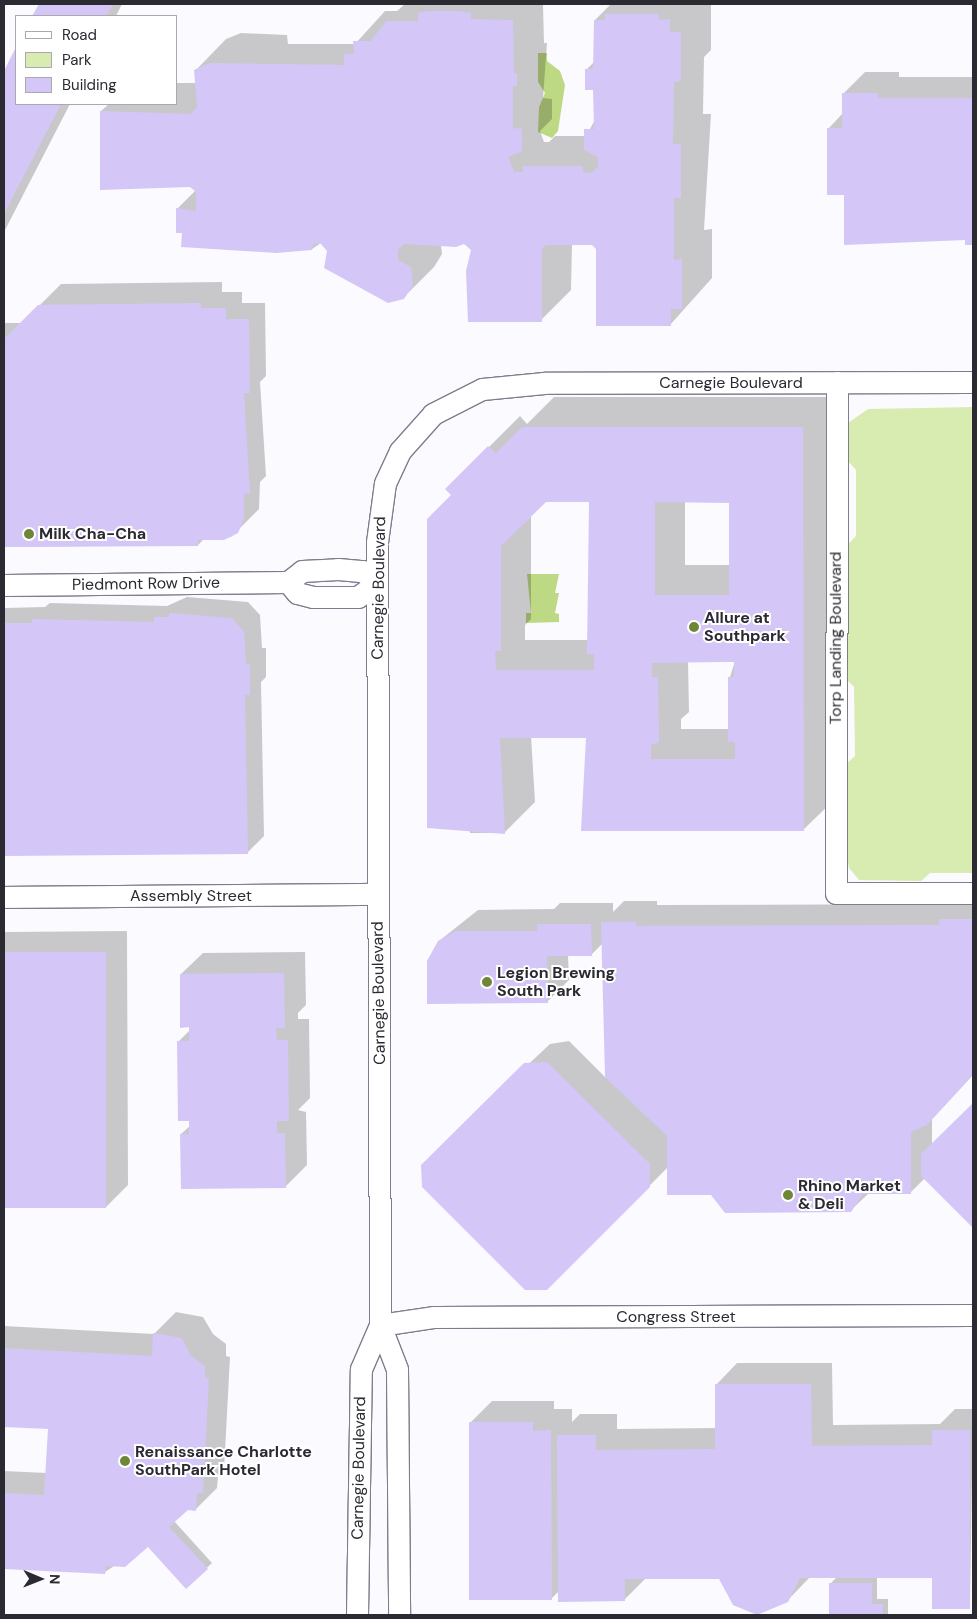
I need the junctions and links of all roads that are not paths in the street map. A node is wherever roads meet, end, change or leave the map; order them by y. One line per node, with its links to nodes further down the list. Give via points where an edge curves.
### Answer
1 (837, 382): 2 (street, Carnegie Boulevard); 4 (street, Carnegie Boulevard, via 517,384 470,393 421,426 392,467 379,510); 6 (street, Torp Landing Boulevard, via 836,893)
2 (973, 382)
3 (288, 582): 4 (street, via 302,570 338,569 364,571); 4 (street, via 297,593 313,597 358,597); 5 (street, Piedmont Row Drive)
4 (377, 583): 7 (street, Carnegie Boulevard)
5 (4, 585)
6 (973, 893)
7 (378, 894): 8 (street, Assembly Street); 10 (street, Carnegie Boulevard)
8 (4, 897)
9 (973, 1315): 10 (street, Congress Street, via 434,1317)
10 (380, 1324): 11 (street, Carnegie Boulevard, via 361,1369); 12 (street, Carnegie Boulevard, via 397,1368)
11 (356, 1615)
12 (399, 1615)

